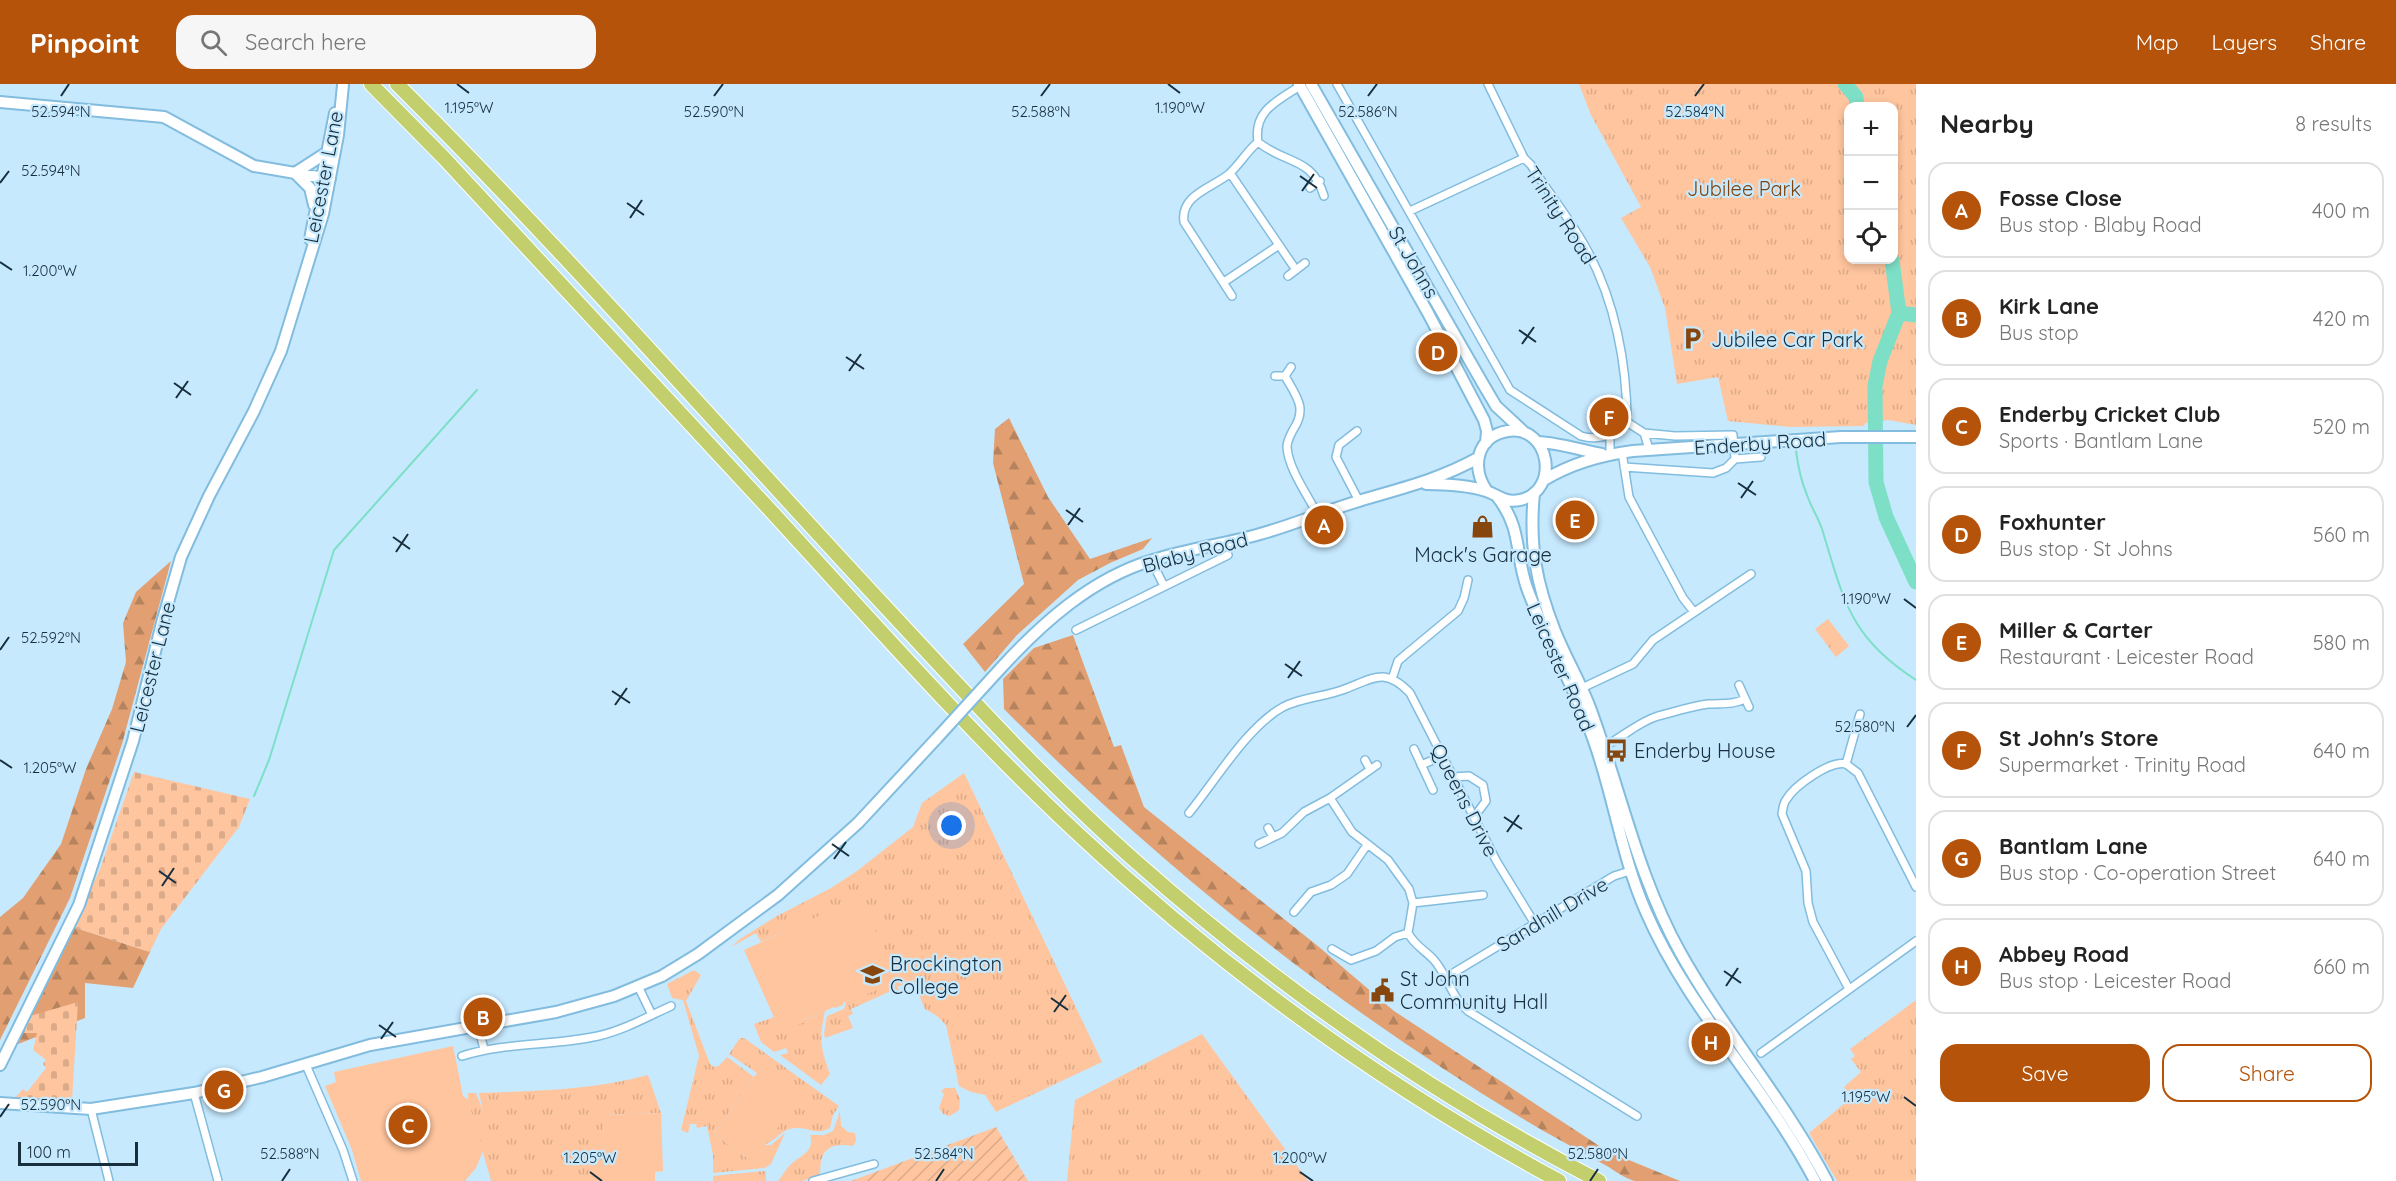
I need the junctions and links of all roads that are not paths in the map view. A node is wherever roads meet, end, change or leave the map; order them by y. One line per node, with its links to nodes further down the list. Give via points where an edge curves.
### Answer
1 (371, 84): 111 (highway, via 954,710 1076,832 1181,925 1303,1018 1414,1094)
2 (397, 84): 112 (highway, via 556,250 967,696 1132,858 1245,953 1331,1016 1510,1132)
3 (1337, 84): 17 (street)
4 (1488, 84): 10 (street, Trinity Road)
5 (343, 85): 9 (main road, Leicester Lane); 13 (main road, Leicester Lane, via 338,135)
6 (1303, 85): 8 (street, via 1265,111 1258,122); 31 (main road, St Johns, via 1496,406); 36 (main road, St Johns, via 1484,420)
7 (0, 102): 11 (main road, via 164,117 245,162)
8 (1258, 142): 12 (street); 14 (street, via 1302,164)
9 (326, 153): 11 (main road); 13 (main road, Leicester Lane)
10 (1524, 158): 17 (street); 29 (street, Trinity Road, via 1576,232 1596,269 1618,338)
11 (295, 173): 13 (main road); 18 (main road, via 310,188)
12 (1230, 173): 19 (street); 24 (street, via 1192,198 1183,213 1184,222)
13 (326, 179): 18 (main road, Leicester Lane); 21 (main road, Leicester Lane, via 323,214)
14 (1320, 181): 15 (street); 16 (street)
15 (1310, 188)
16 (1324, 196)
17 (1410, 211): 33 (street, via 1510,390 1581,436)
18 (314, 212): 21 (main road, Leicester Lane)
19 (1279, 245): 22 (street); 24 (street)
20 (1305, 263): 22 (street)
21 (305, 270): 100 (main road, Leicester Lane, via 281,351 181,557 133,741 79,905)
22 (1296, 270): 23 (street)
23 (1288, 276)
24 (1224, 282): 25 (street)
25 (1232, 296)
26 (1291, 367): 28 (street)
27 (1275, 376): 28 (street)
28 (1285, 376): 51 (street, via 1301,411 1300,421 1287,443 1288,457)
29 (1627, 422): 32 (street); 33 (street)
30 (1357, 430): 50 (street, via 1339,445 1336,457)
31 (1525, 433): 35 (main road); 36 (main road, via 1502,432)
32 (1644, 433): 37 (street, via 1733,435); 38 (street)
33 (1610, 436): 40 (street)
34 (1916, 436): 37 (main road, Enderby Road)
35 (1538, 442): 40 (main road, Enderby Road); 45 (main road, via 1547,466)
36 (1486, 443): 41 (main road)
37 (1734, 445): 38 (main road, Enderby Road); 43 (street)
38 (1649, 449): 39 (main road, Enderby Road)
39 (1622, 452): 40 (main road, Enderby Road); 44 (street)
40 (1607, 454): 45 (main road, Enderby Road, via 1560,470)
41 (1478, 458): 46 (main road, Blaby Road); 47 (main road, via 1480,481)
42 (1761, 458): 43 (street)
43 (1735, 459): 44 (street, via 1713,473)
44 (1624, 467): 57 (street, via 1629,497)
45 (1544, 480): 48 (main road)
46 (1419, 485): 47 (main road, Blaby Road, via 1455,485); 50 (main road, Blaby Road)
47 (1487, 491): 49 (main road)
48 (1534, 493): 49 (main road, via 1517,500); 61 (main road, Leicester Road, via 1531,528 1540,586)
49 (1498, 498): 80 (main road, Leicester Road, via 1515,529 1526,584 1545,634 1597,750)
50 (1359, 501): 51 (main road, Blaby Road)
51 (1318, 515): 53 (main road, Blaby Road, via 1258,535)
52 (1228, 555): 56 (street)
53 (1151, 560): 56 (street); 92 (main road, Blaby Road, bridge, via 1085,592 1026,640 858,823 778,895 698,954)
54 (1751, 574): 57 (street)
55 (1468, 580): 59 (street, via 1458,611 1398,662)
56 (1164, 586): 58 (street)
57 (1694, 612): 61 (street, via 1653,640 1633,664)
58 (1076, 630)
59 (1392, 679): 67 (street, Queens Drive, via 1410,693); 74 (street, via 1373,677 1272,714)
60 (1739, 685): 62 (street)
61 (1582, 688): 65 (main road, Leicester Road)
62 (1745, 699): 63 (street); 65 (street, via 1730,705 1708,704 1640,722)
63 (1749, 707)
64 (1860, 714): 69 (street)
65 (1605, 746): 114 (main road, Leicester Road, via 1645,876 1678,950)
66 (1414, 749): 70 (street)
67 (1443, 756): 70 (street); 71 (street, Queens Drive)
68 (1365, 760): 73 (street, via 1373,767)
69 (1846, 764): 82 (street, via 1858,773); 93 (street, via 1825,768 1791,794 1782,814 1806,871 1814,922)
70 (1422, 765): 72 (street)
71 (1452, 777): 75 (street, Queens Drive); 75 (street, via 1469,776 1484,785 1486,801)
72 (1433, 790)
73 (1330, 798): 77 (street, via 1304,812); 79 (street, via 1352,832)
74 (1189, 813)
75 (1474, 817): 87 (street, Queens Drive)
76 (1268, 828): 77 (street)
77 (1273, 837): 78 (street)
78 (1259, 844)
79 (1367, 845): 81 (street, via 1347,874); 85 (street, via 1388,860 1409,890)
80 (1630, 871): 87 (street, Sandhill Drive, via 1614,876); 113 (main road, Leicester Road, via 1654,930 1684,982 1793,1142)
81 (1331, 885): 83 (street); 86 (street, via 1311,892)
82 (1916, 886)
83 (1335, 892)
84 (1483, 896): 85 (street)
85 (1413, 903): 88 (street)
86 (1294, 912)
87 (1535, 924): 91 (street, Sandhill Drive)
88 (1408, 933): 90 (street, via 1351,960); 91 (street, via 1416,946 1433,958)
89 (1916, 940): 93 (street)
90 (1332, 950)
91 (1445, 978): 105 (street, via 1458,1002 1468,1011)
92 (638, 986): 95 (street); 96 (main road, Blaby Road, via 587,1005)
93 (1849, 989): 98 (street)
94 (671, 1006): 95 (street)
95 (652, 1015): 97 (street, via 599,1036)
96 (478, 1026): 97 (street); 101 (main road, Blaby Road, via 370,1045)
97 (484, 1049): 99 (street)
98 (1761, 1053)
99 (462, 1056)
100 (0, 1065)
101 (306, 1065): 102 (main road, Blaby Road); 109 (street)
102 (194, 1093): 104 (main road, Blaby Road); 108 (street)
103 (0, 1103): 104 (main road, Blaby Road)
104 (91, 1109): 107 (street)
105 (1637, 1116)
106 (874, 1164): 110 (street)
107 (108, 1181)
108 (218, 1181)
109 (353, 1181)
110 (813, 1181)
111 (1559, 1181)
112 (1599, 1181)
113 (1815, 1181)
114 (1827, 1181)

